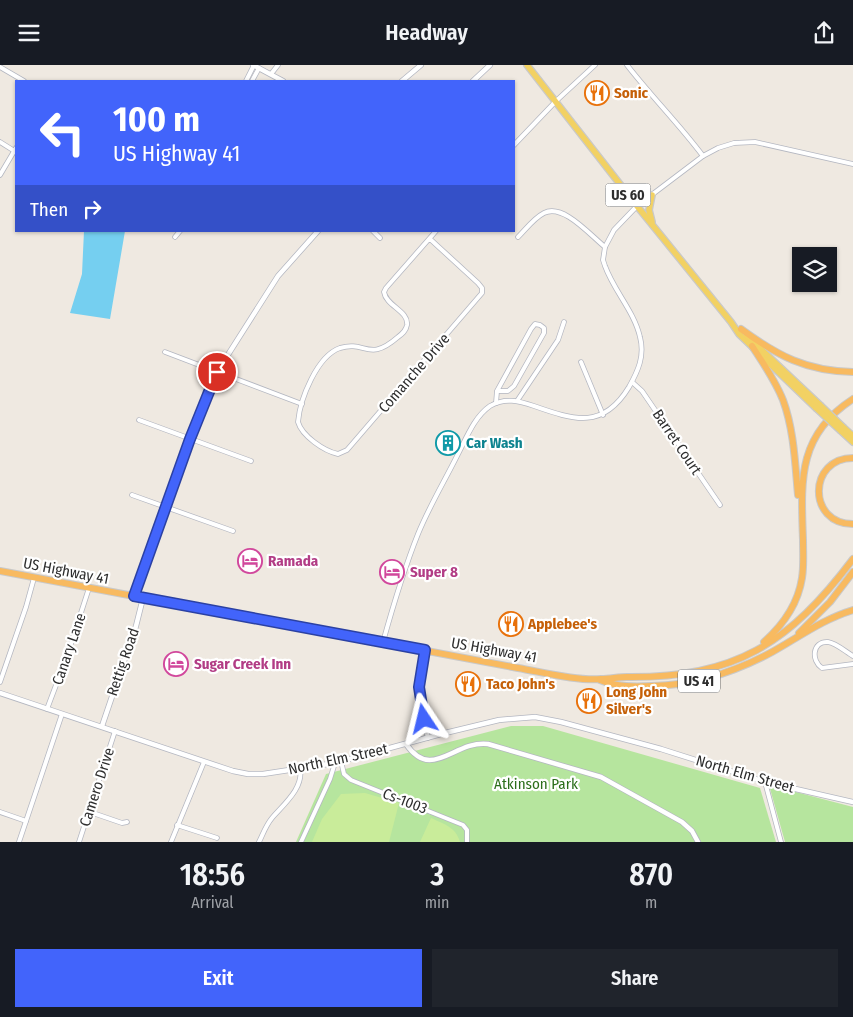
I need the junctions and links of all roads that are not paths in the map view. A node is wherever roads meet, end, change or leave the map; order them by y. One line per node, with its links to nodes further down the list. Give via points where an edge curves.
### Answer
1 (253, 65): 9 (street); 12 (street)
2 (278, 65): 10 (street)
3 (421, 65): 15 (street)
4 (490, 65): 16 (street)
5 (527, 65): 17 (main road, US 60)
6 (595, 65): 17 (street)
7 (626, 65): 22 (street)
8 (0, 67): 11 (street)
9 (259, 68): 10 (street); 13 (street)
10 (271, 75): 14 (street)
11 (22, 80)
12 (246, 80)
13 (253, 80)
14 (281, 80)
15 (403, 80)
16 (474, 80)
17 (556, 101): 19 (street); 26 (main road, US 60)
18 (0, 141): 20 (street)
19 (515, 144)
20 (15, 149)
21 (15, 152): 24 (street)
22 (703, 156): 23 (street, via 723,146 755,142); 25 (street)
23 (853, 164)
24 (0, 175)
25 (652, 195): 26 (street); 27 (main road, via 649,210)
26 (637, 206): 27 (main road, US 60); 36 (street, via 614,229)
27 (654, 227): 38 (main road, US 60)
28 (179, 232): 32 (street)
29 (317, 232): 43 (street, via 278,276)
30 (374, 232): 34 (street)
31 (435, 232): 35 (street)
32 (174, 237)
33 (518, 237): 36 (street, via 539,215 557,211)
34 (380, 238)
35 (430, 239): 50 (street, via 384,292 388,301 405,317 406,329 382,349 346,347 327,355 314,372); 50 (street, Comanche Drive, via 482,286 479,299 344,452 332,452 303,432 298,422)
36 (605, 247): 45 (street, via 603,260 607,271 636,325 641,343 641,359)
37 (564, 322): 48 (street, via 558,340)
38 (731, 322): 39 (main road, US 60); 40 (main road, US 60, via 738,334)
39 (741, 329): 44 (highway, via 792,361 816,369); 51 (main road, US 60)
40 (752, 346): 51 (main road, US 60); 65 (highway, via 778,389 789,418)
41 (165, 352): 43 (street)
42 (581, 362): 52 (street)
43 (217, 372): 50 (street); 56 (street)
44 (853, 372)
45 (632, 381): 52 (street, via 616,405); 61 (street, Barret Court)
46 (497, 391): 46 (street, via 508,391 514,386 544,333 540,325 531,329); 49 (street)
47 (853, 399): 65 (highway, via 823,425 809,452 802,490)
48 (516, 401): 49 (street); 52 (street, via 580,419)
49 (496, 403): 75 (street, via 473,426 426,515 392,608)
50 (302, 404)
51 (818, 407): 54 (main road, US 60, bridge)
52 (602, 415)
53 (139, 420): 56 (street)
54 (843, 429): 55 (main road, US 60); 57 (main road, US 60)
55 (853, 436)
56 (190, 439): 59 (street); 62 (street)
57 (853, 441)
58 (853, 458): 63 (highway, via 841,460 828,468 818,489 821,504 830,516)
59 (251, 461)
60 (132, 495): 62 (street)
61 (720, 505)
62 (166, 507): 64 (street); 71 (street)
63 (853, 524)
64 (233, 531)
65 (803, 543): 77 (highway, via 802,579 794,603 783,623)
66 (853, 559): 77 (highway, US 41, via 804,616)
67 (0, 571): 69 (highway, US Highway 41 / US 41)
68 (853, 572): 74 (highway, US 41, via 825,607)
69 (34, 577): 70 (highway, US Highway 41 / US 41); 81 (street)
70 (88, 588): 71 (highway, US Highway 41 / US 41); 83 (street, Canary Lane)
71 (134, 596): 72 (highway, US Highway 41 / US 41)
72 (143, 598): 75 (highway, US Highway 41 / US 41); 85 (street, Rettig Road)
73 (853, 610): 74 (highway)
74 (790, 640): 80 (highway, US 41, via 728,673 679,685 628,687)
75 (384, 642): 76 (highway, US Highway 41 / US 41)
76 (425, 650): 80 (highway, US Highway 41 / US 41); 87 (street, via 419,691)
77 (752, 653): 80 (highway, US 41, via 688,674)
78 (853, 656): 79 (street, via 828,642 822,643 814,657 822,668)
79 (853, 664)
80 (600, 679)
81 (0, 682)
82 (0, 693): 83 (street, North Elm Street)
83 (47, 709): 84 (street, North Elm Street)
84 (62, 714): 85 (street, North Elm Street); 97 (street)
85 (102, 727): 86 (street, North Elm Street)
86 (115, 731): 89 (street, North Elm Street); 96 (street, Camero Drive)
87 (428, 738): 88 (street, North Elm Street); 93 (street, North Elm Street, via 508,719 544,718 661,749)
88 (406, 744): 90 (street, North Elm Street); 107 (street, via 417,757 430,761 471,744 488,744 592,774 618,785 682,822)
89 (204, 761): 92 (street, North Elm Street, via 248,774); 99 (street)
90 (341, 761): 91 (street, North Elm Street); 106 (street, Cs-1003, via 344,774 351,780 463,825 467,829)
91 (335, 763): 92 (street, North Elm Street); 105 (street, via 333,774)
92 (300, 768): 104 (street, via 301,777 292,795 269,822)
93 (765, 783): 94 (street, North Elm Street); 108 (street)
94 (853, 802)
95 (0, 812): 97 (street)
96 (90, 812): 98 (street); 102 (street, Camero Drive)
97 (26, 821): 101 (street)
98 (127, 822)
99 (177, 825): 100 (street); 103 (street)
100 (216, 839)
101 (19, 842)
102 (79, 842)
103 (171, 842)
104 (259, 842)
105 (301, 842)
106 (467, 842)
107 (698, 842)
108 (781, 842)

